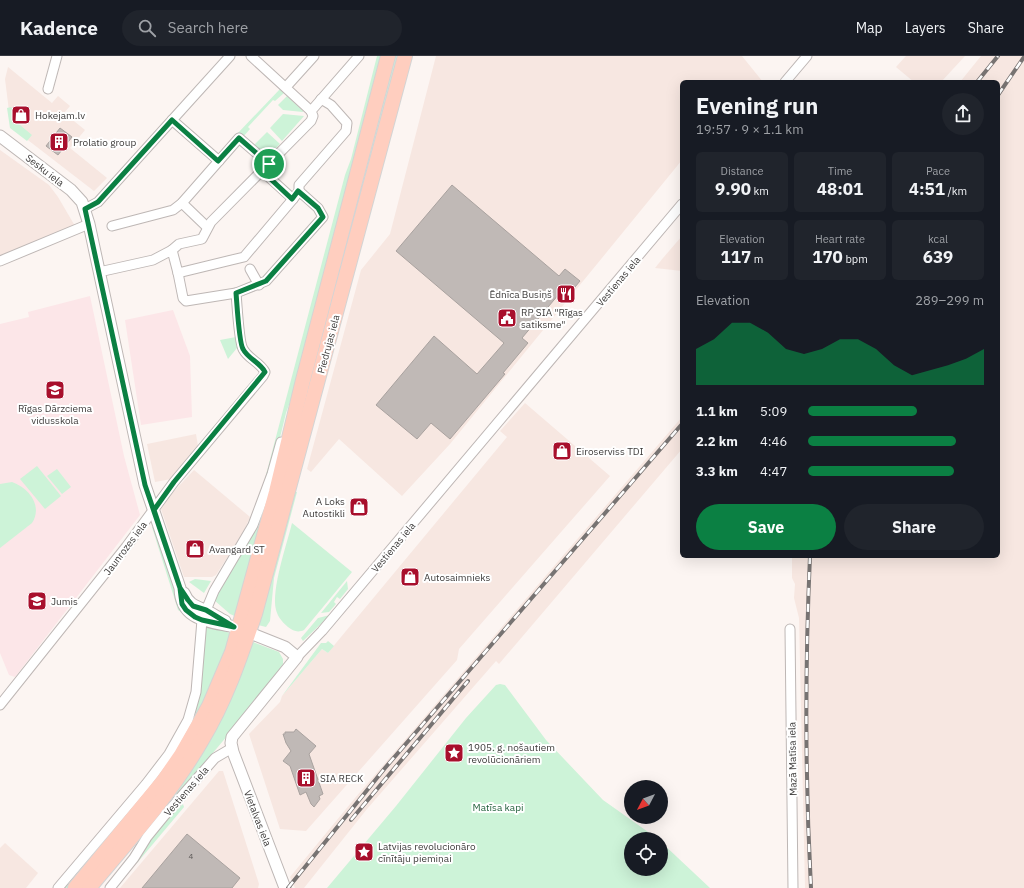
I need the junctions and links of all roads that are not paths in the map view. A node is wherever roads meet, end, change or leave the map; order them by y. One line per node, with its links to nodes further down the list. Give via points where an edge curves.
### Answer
1 (57, 56): 11 (street)
2 (230, 56): 14 (street)
3 (251, 56): 10 (street)
4 (314, 56): 10 (street)
5 (359, 56): 12 (street)
6 (388, 56): 34 (main road, Piedrujas iela)
7 (405, 56): 38 (main road, Piedrujas iela)
8 (807, 56): 9 (street)
9 (787, 80)
10 (286, 87): 13 (street)
11 (48, 89)
12 (321, 99): 13 (street); 19 (street, via 331,105 347,123 346,131 299,185)
13 (311, 111): 17 (street, via 311,121)
14 (172, 120): 16 (street); 23 (street, via 98,202)
15 (0, 136): 23 (street, Sesku iela, via 71,190)
16 (218, 161): 17 (street, via 239,138); 21 (street)
17 (269, 164): 18 (street)
18 (262, 171): 20 (street); 26 (street)
19 (298, 191): 20 (street); 32 (street, via 318,208 323,217 266,281)
20 (292, 199): 29 (street)
21 (182, 203): 25 (street, via 174,210); 26 (street)
22 (680, 206): 39 (street, Vestienas iela, via 332,619)
23 (85, 209): 24 (street)
24 (89, 224): 28 (street); 30 (street)
25 (112, 226)
26 (207, 227): 27 (street, via 202,239 179,244)
27 (172, 250): 30 (street, via 153,260); 31 (street)
28 (0, 261)
29 (247, 263): 31 (street); 32 (street)
30 (99, 272): 35 (street, via 140,464)
31 (178, 273): 33 (street, via 183,298 186,301)
32 (259, 285): 33 (street)
33 (236, 293): 35 (street, Jaunrozes iela, via 242,348 265,372)
34 (297, 404): 36 (street, via 284,432 253,525 214,591); 38 (main road, Piedrujas iela, via 276,492)
35 (154, 510): 36 (street, via 186,610 195,617); 40 (street, Jaunrozes iela)
36 (204, 615): 42 (street, via 196,692 188,720 169,754 146,784)
37 (790, 629): 47 (street, Mazā Matīsa iela)
38 (248, 632): 39 (street, via 285,647); 43 (main road, via 230,658 209,706 181,755 163,781); 44 (main road, Vestienas iela, via 232,681 189,762 171,788)
39 (297, 657): 41 (street, Vestienas iela, via 232,737)
40 (0, 705)
41 (232, 748): 45 (street, Vestienas iela, via 215,758 164,815); 46 (street, Vietalvas iela)
42 (58, 888)
43 (75, 888)
44 (89, 888)
45 (110, 888)
46 (284, 888)
47 (793, 888)

